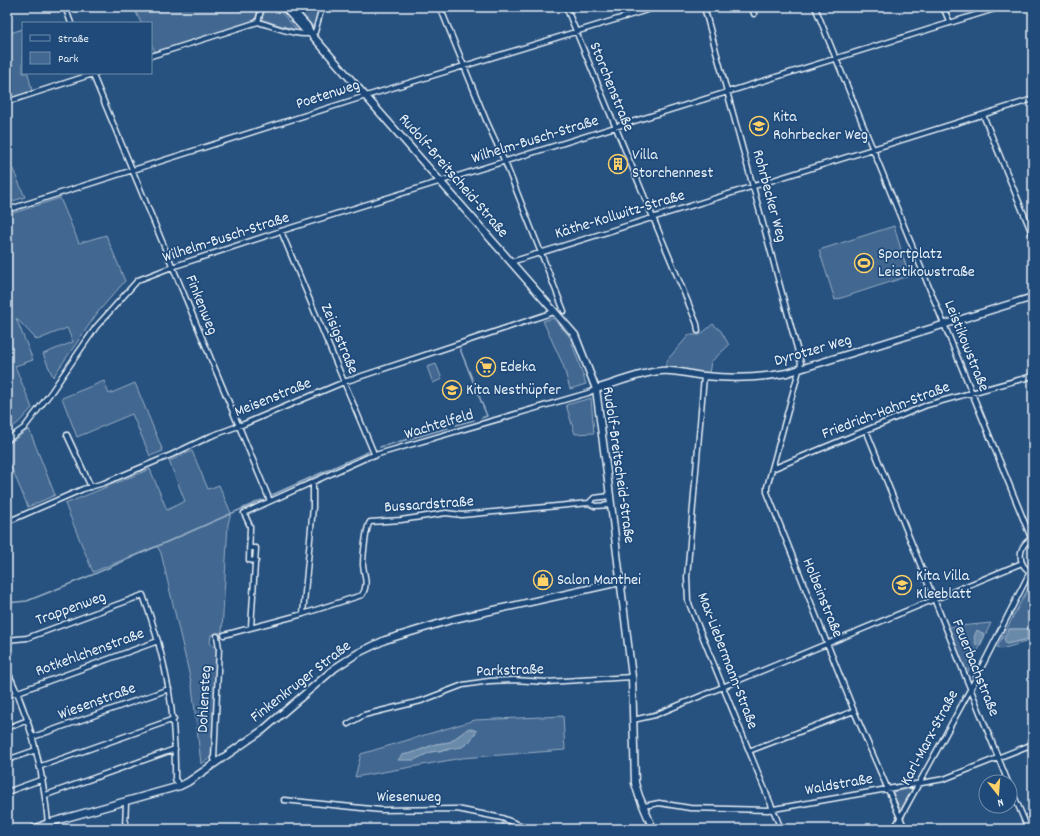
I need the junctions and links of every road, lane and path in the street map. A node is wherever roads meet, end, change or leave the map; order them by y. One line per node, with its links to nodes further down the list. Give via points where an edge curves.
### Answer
1 (65, 7): 15 (street)
2 (262, 7): 16 (street)
3 (284, 7): 19 (street, Rudolf-Breitscheid-Straße)
4 (290, 7): 19 (street, Rudolf-Breitscheid-Straße)
5 (322, 7): 19 (street, via 315,32)
6 (440, 7): 22 (street)
7 (566, 7): 18 (street, Storchenstraße)
8 (656, 7): 18 (street, Poetenweg)
9 (704, 7): 25 (street, Rohrbecker Weg)
10 (752, 7): 14 (street)
11 (815, 7): 21 (street, Leistikowstraße)
12 (943, 7): 17 (street)
13 (1001, 7): 17 (street, Wilhelm-Busch-Straße)
14 (754, 14)
15 (71, 22)
16 (258, 22): 19 (street); 20 (street)
17 (950, 23): 21 (street, Wilhelm-Busch-Straße)
18 (576, 32): 22 (street, Poetenweg); 30 (street, Storchenstraße)
19 (311, 34): 26 (street, Rudolf-Breitscheid-Straße)
20 (152, 56)
21 (836, 58): 25 (street, Wilhelm-Busch-Straße); 31 (street, Leistikowstraße)
22 (464, 66): 26 (street, Poetenweg); 32 (street)
23 (91, 74): 28 (street)
24 (94, 74): 33 (street, Finkenweg)
25 (728, 92): 30 (street, Wilhelm-Busch-Straße); 35 (street, Rohrbecker Weg)
26 (366, 96): 33 (street, Poetenweg); 34 (street, Rudolf-Breitscheid-Straße)
27 (1033, 99): 29 (street, Käthe-Kollwitz-Straße)
28 (7, 102)
29 (983, 115): 31 (street, Käthe-Kollwitz-Straße); 39 (street)
30 (615, 127): 32 (street, Wilhelm-Busch-Straße); 37 (street, Storchenstraße)
31 (873, 149): 35 (street, Käthe-Kollwitz-Straße); 46 (street, Leistikowstraße)
32 (505, 162): 34 (street, Wilhelm-Busch-Straße); 40 (street)
33 (132, 171): 36 (street, Poetenweg); 42 (street, Finkenweg)
34 (440, 182): 38 (street, Wilhelm-Busch-Straße); 41 (street, Rudolf-Breitscheid-Straße)
35 (754, 186): 37 (street, Käthe-Kollwitz-Straße); 48 (street, Rohrbecker Weg, via 801,363)
36 (7, 210)
37 (653, 217): 40 (street, Käthe-Kollwitz-Straße); 47 (street, Storchenstraße)
38 (282, 231): 42 (street, Wilhelm-Busch-Straße); 51 (street, Zeisigstraße)
39 (1033, 236)
40 (541, 252): 41 (street, Käthe-Kollwitz-Straße); 44 (street)
41 (511, 262): 45 (street, Rudolf-Breitscheid-Straße)
42 (172, 266): 54 (street, Finkenweg); 57 (street, Wilhelm-Busch-Straße, via 138,280 96,327 24,428)
43 (1033, 298): 46 (street, Dyrotzer Weg)
44 (564, 311)
45 (554, 312): 51 (street, Meisenstraße); 52 (street, Rudolf-Breitscheid-Straße, via 575,335)
46 (944, 325): 48 (street, Dyrotzer Weg); 53 (street, Leistikowstraße)
47 (698, 331)
48 (800, 369): 49 (street, Dyrotzer Weg, via 766,377); 59 (street, Holbeinstraße)
49 (704, 376): 52 (street, Dyrotzer Weg, via 674,370 661,371); 83 (street, Max-Liebermann-Straße, via 686,589 693,616)
50 (1033, 376): 53 (street, Friedrich-Hahn-Straße)
51 (344, 382): 54 (street, Meisenstraße); 58 (street, Zeisigstraße)
52 (596, 389): 58 (street, Wachtelfeld, via 588,394); 62 (street, Rudolf-Breitscheid-Straße)
53 (972, 393): 55 (street, Friedrich-Hahn-Straße, via 927,405); 67 (street, Leistikowstraße)
54 (238, 426): 61 (street, Meisenstraße); 63 (street, Finkenweg)
55 (866, 430): 59 (street, Friedrich-Hahn-Straße); 73 (street, Feuerbachstraße)
56 (67, 435): 61 (street)
57 (7, 440)
58 (375, 456): 60 (street, Wachtelfeld)
59 (772, 469): 80 (street, Holbeinstraße, via 767,492)
60 (313, 482): 63 (street, Wachtelfeld); 74 (street)
61 (91, 487): 66 (street, Meisenstraße)
62 (610, 496): 64 (street, Bussardstraße, via 594,498); 65 (street, Rudolf-Breitscheid-Straße)
63 (270, 501): 68 (street, Wachtelfeld, via 244,513 250,526)
64 (589, 503): 65 (street, Bussardstraße, via 595,506); 74 (street, Bussardstraße, via 462,515 446,513 370,522 366,530 363,565 366,574 365,592 358,597)
65 (611, 505): 72 (street, Rudolf-Breitscheid-Straße)
66 (7, 522)
67 (1032, 538): 70 (street, via 1022,549)
68 (249, 548): 69 (street, via 249,560); 69 (street, via 256,548)
69 (256, 561): 75 (street)
70 (1022, 563): 71 (street); 73 (street)
71 (1031, 572): 84 (street, Karl-Marx-Straße)
72 (620, 582): 82 (street, Rudolf-Breitscheid-Straße); 101 (street, Finkenkruger Straße, via 454,619 385,640 335,668 263,730)
73 (934, 599): 80 (street); 84 (street, Feuerbachstraße)
74 (303, 614): 75 (street, Bussardstraße)
75 (251, 627): 76 (street, Bussardstraße)
76 (224, 635)
77 (217, 636): 101 (street, Dohlensteg, via 219,648 214,759)
78 (7, 640): 79 (street, Trappenweg, via 27,638 143,595)
79 (158, 641): 85 (street); 86 (street, Rotkehlchenstraße)
80 (828, 644): 83 (street); 88 (street, Holbeinstraße)
81 (7, 670): 86 (street)
82 (632, 678): 91 (street, Rudolf-Breitscheid-Straße); 92 (street, Parkstraße, via 546,682 489,681 463,685 421,701 364,714)
83 (722, 686): 91 (street, via 655,715); 98 (street, Max-Liebermann-Straße)
84 (971, 688): 99 (street, Feuerbachstraße); 105 (street, Karl-Marx-Straße)
85 (169, 689): 89 (street); 94 (street, Wiesenstraße)
86 (18, 692): 87 (street, Rotkehlchenstraße); 90 (street)
87 (7, 696)
88 (854, 711): 98 (street); 107 (street, Holbeinstraße)
89 (174, 719): 96 (street); 102 (street)
90 (28, 720): 93 (street); 94 (street)
91 (633, 720): 113 (street, Rudolf-Breitscheid-Straße, via 635,783)
92 (348, 724)
93 (7, 728)
94 (33, 738): 97 (street)
95 (1033, 744): 99 (street, Waldstraße)
96 (175, 749): 106 (street, via 175,779); 109 (street)
97 (36, 750): 100 (street); 102 (street)
98 (749, 751): 114 (street, Max-Liebermann-Straße)
99 (998, 758): 103 (street, Feuerbachstraße); 105 (street, Waldstraße, via 944,779)
100 (7, 760)
101 (217, 762): 106 (street, Finkenkruger Straße)
102 (41, 766): 104 (street)
103 (1005, 774)
104 (43, 779): 108 (street); 109 (street)
105 (920, 783): 107 (street, Waldstraße); 115 (street, Karl-Marx-Straße)
106 (180, 786): 111 (street, Finkenkruger Straße)
107 (888, 788): 114 (street, Waldstraße); 115 (street, Holbeinstraße)
108 (7, 792)
109 (46, 795): 116 (street)
110 (284, 800): 119 (street, Wiesenweg, via 381,810 457,809 502,818)
111 (126, 802): 116 (street, Finkenkruger Straße); 118 (street)
112 (1018, 805): 124 (street)
113 (644, 806): 114 (street, Waldstraße, via 659,803 690,808); 120 (street, Rudolf-Breitscheid-Straße)
114 (773, 809): 121 (street, Max-Liebermann-Straße)
115 (900, 818): 122 (street, Karl-Marx-Straße); 123 (street, Holbeinstraße)
116 (45, 826): 117 (street, Finkenkruger Straße)
117 (34, 829)
118 (125, 829)
119 (530, 829)
120 (653, 829)
121 (781, 829)
122 (894, 829)
123 (905, 829)
124 (1028, 829)

